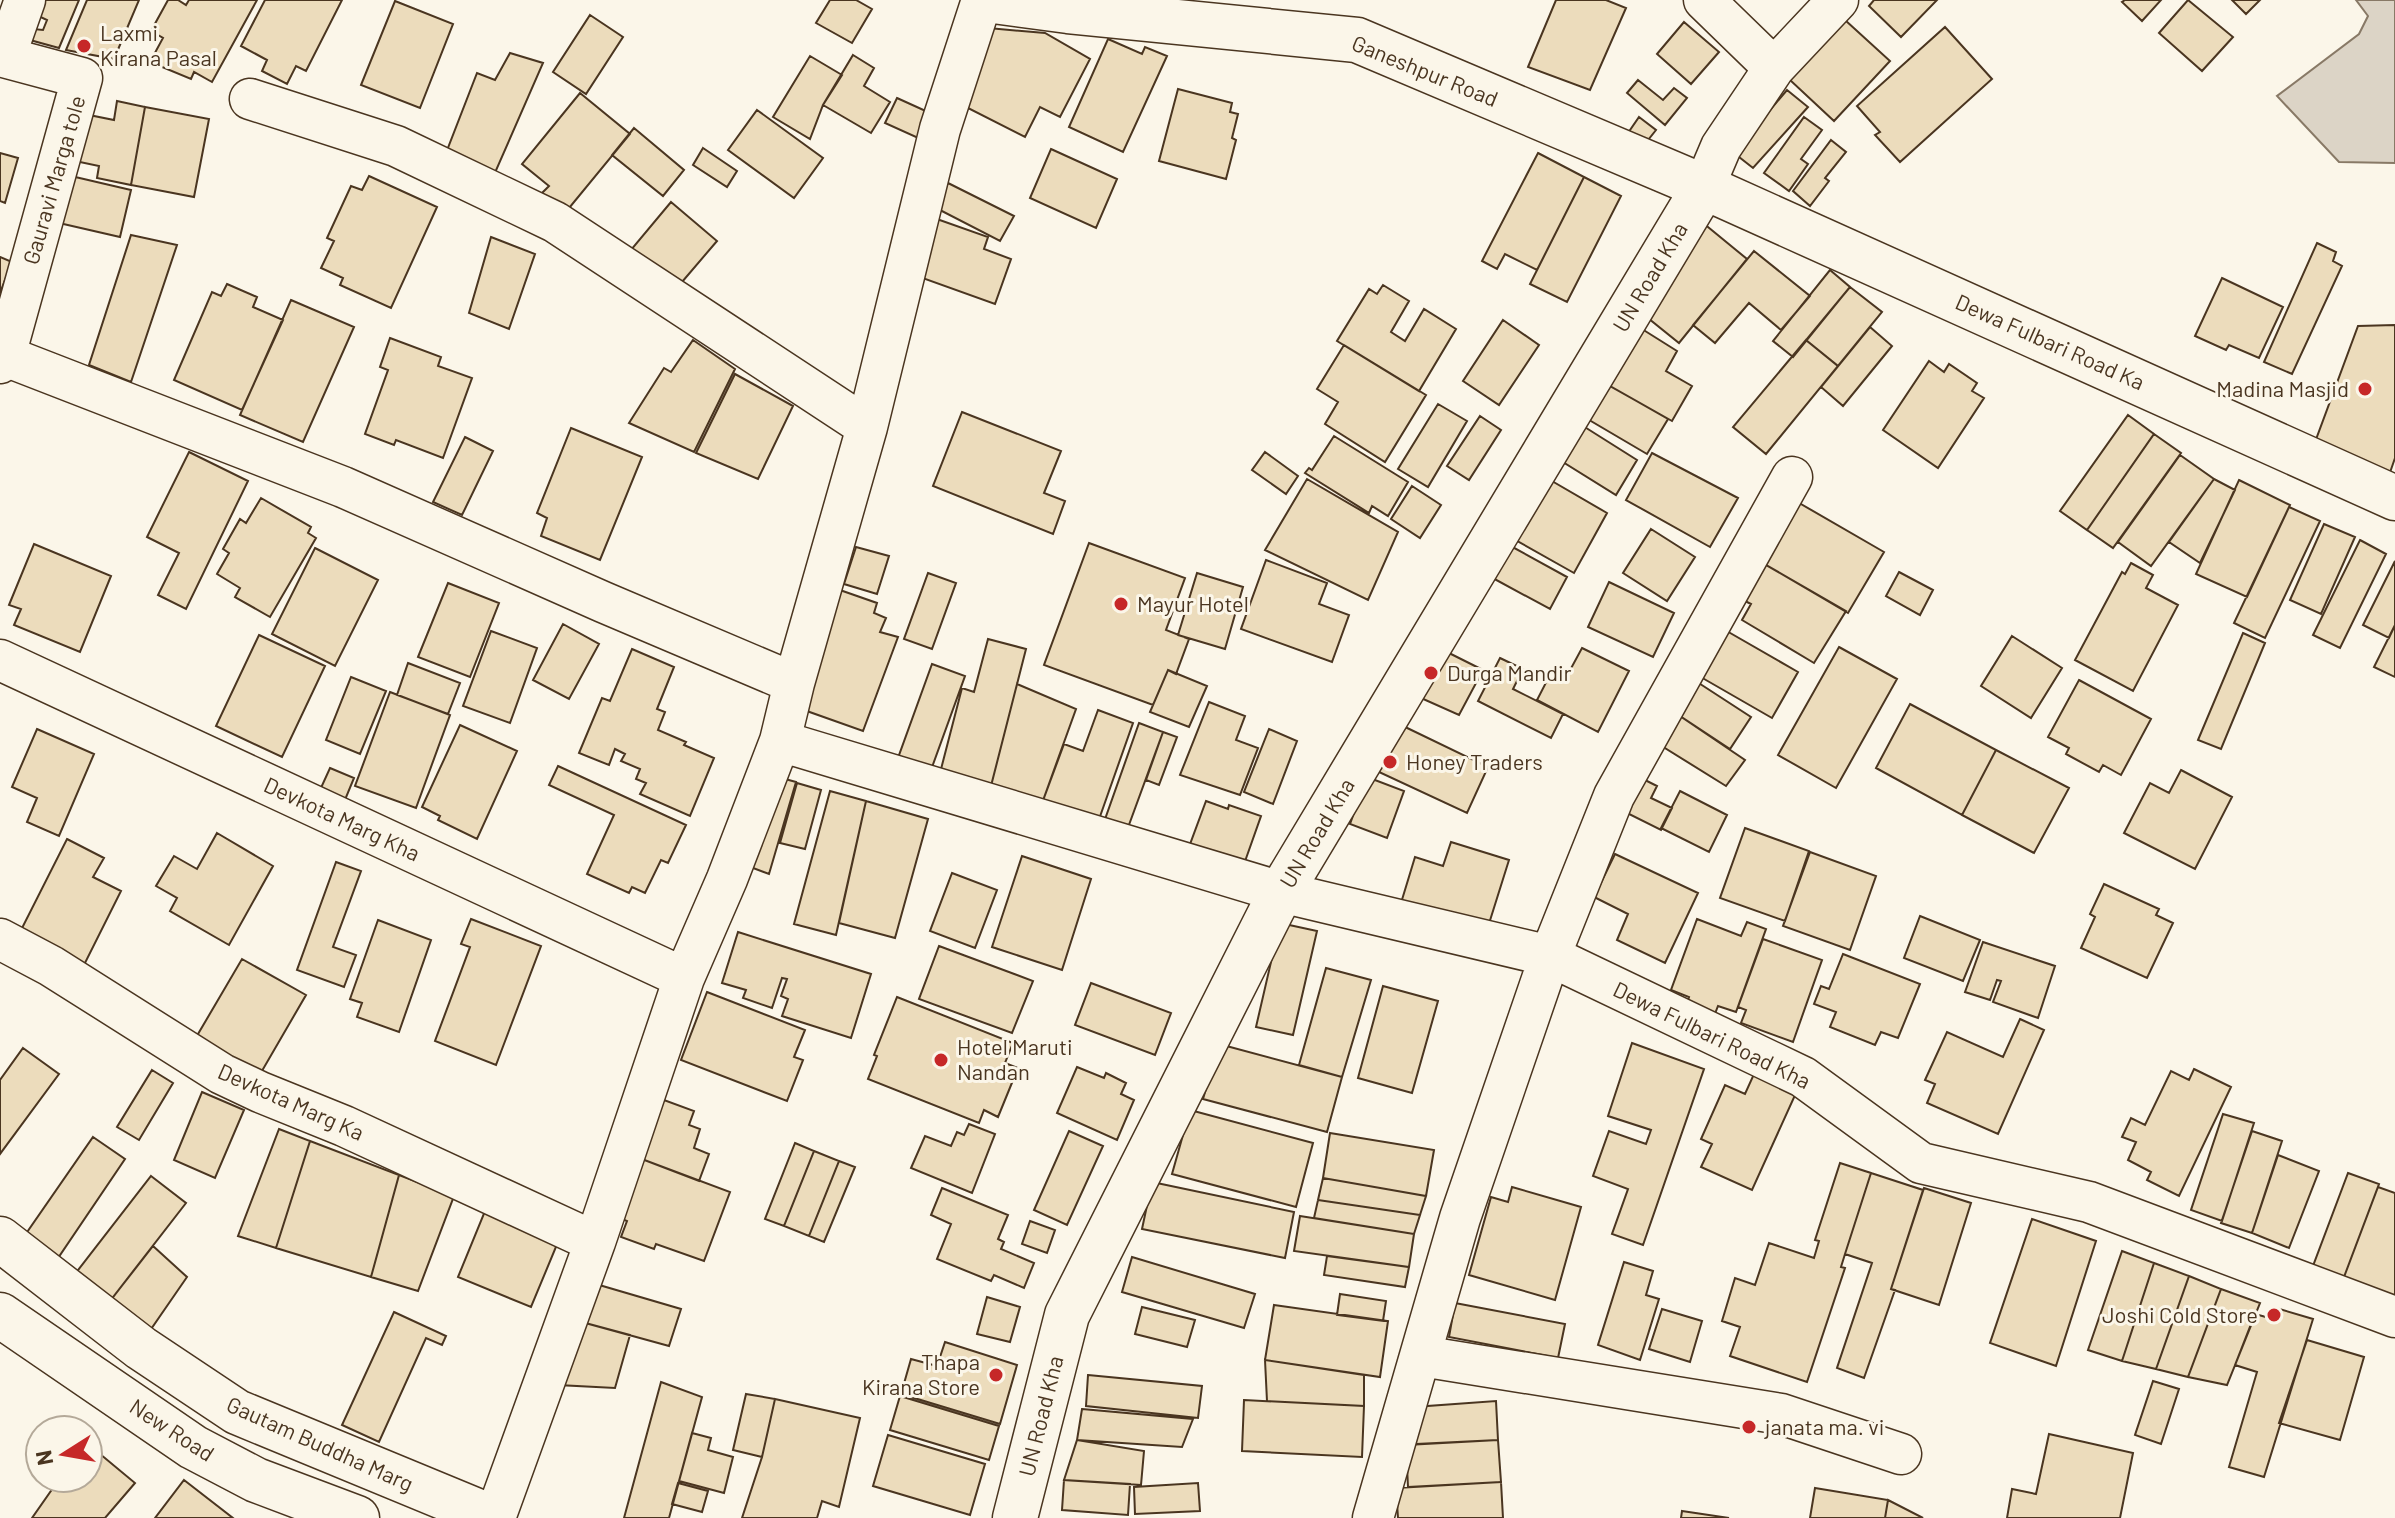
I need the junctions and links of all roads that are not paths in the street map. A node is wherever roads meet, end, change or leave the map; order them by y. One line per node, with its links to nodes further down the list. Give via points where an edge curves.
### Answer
1 (25, 0): 5 (street)
2 (984, 0): 8 (street, Ganeshpur Road, via 1357,40); 10 (street, via 940,129)
3 (1704, 0): 6 (street)
4 (1838, 0): 6 (street)
5 (2, 56): 9 (street, Gauravi Marga tole, via 82,78)
6 (1774, 68): 8 (street, via 1721,147)
7 (250, 99): 10 (street, via 396,146 555,222)
8 (1704, 187): 12 (street, Dewa Fulbari Road Ka); 16 (street, UN Road Kha)
9 (2, 358): 14 (street, via 343,487)
10 (867, 427): 14 (street)
11 (1792, 477): 18 (street, via 1614,796)
12 (2395, 498)
13 (0, 660): 19 (street, Devkota Marg Kha)
14 (794, 683): 15 (street)
15 (780, 741): 16 (street, Dewa Fulbari Road Kha); 19 (street)
16 (1281, 892): 18 (street, Dewa Fulbari Road Kha); 28 (street, UN Road Kha, via 1067,1315)
17 (0, 939): 21 (street, Devkota Marg Ka, via 222,1074)
18 (1550, 956): 23 (street, Dewa Fulbari Road Kha, via 1803,1077 1921,1163 2089,1202); 24 (street, via 1460,1218)
19 (684, 978): 21 (street)
20 (0, 1239): 27 (street, Gautam Buddha Marg, via 141,1348 237,1412)
21 (595, 1242): 27 (street)
22 (0, 1315): 26 (street, New Road, via 193,1447 256,1480)
23 (2395, 1317)
24 (1421, 1356): 25 (street, via 1781,1414); 29 (street)
25 (1901, 1454)
26 (357, 1518)
27 (494, 1518)
28 (1015, 1518)
29 (1373, 1518)

